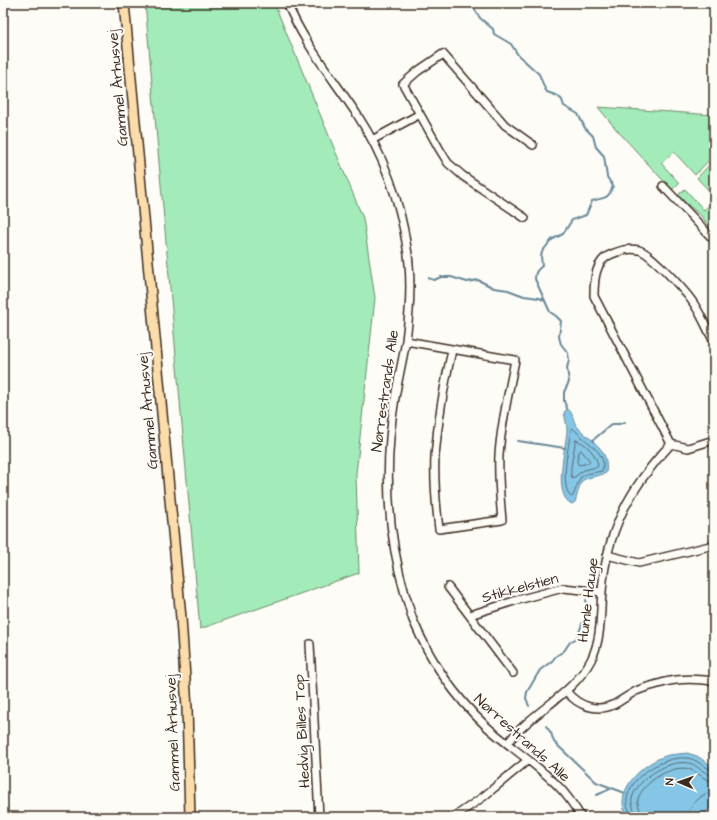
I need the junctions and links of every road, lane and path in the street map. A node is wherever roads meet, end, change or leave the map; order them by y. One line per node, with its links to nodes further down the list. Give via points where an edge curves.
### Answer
1 (124, 3): 25 (main road, Gammel Århusvej, via 181,618)
2 (287, 3): 4 (street, Nørrestrands Alle, via 306,39)
3 (420, 114): 4 (street); 5 (street, via 403,84 443,54 506,125); 7 (street, via 448,163)
4 (372, 140): 9 (street, Nørrestrands Alle, via 390,179 408,249 410,284)
5 (533, 145)
6 (663, 186): 8 (street)
7 (525, 218)
8 (714, 240)
9 (406, 341): 11 (street); 23 (street, Nørrestrands Alle, via 388,456 392,541 399,574 413,618 432,660 461,700)
10 (714, 342): 13 (street, via 694,303 658,263 641,250 625,249 609,255 598,266 594,296)
11 (452, 350): 11 (street, via 515,360 499,455 502,520 439,529 435,457 440,411)
12 (714, 440): 13 (street, via 688,448)
13 (671, 444): 15 (street, Humle Hauge, via 630,496 616,525)
14 (714, 545): 15 (street, via 639,564)
15 (607, 555): 17 (street, Humle Hauge)
16 (448, 587): 18 (street, Stikkelstien)
17 (602, 592): 18 (street, Stikkelstien, via 563,588); 22 (street, Humle Hauge, via 597,646 583,673)
18 (470, 615): 20 (street, Stikkelstien)
19 (310, 644): 26 (street, Hedvig Billes Top)
20 (513, 673)
21 (714, 681): 22 (street, via 667,681 635,692 614,705 601,708 586,706 573,700)
22 (566, 691): 23 (street, Humle Hauge, via 525,725)
23 (508, 743): 24 (street, Nørrestrands Alle)
24 (528, 760): 27 (street); 28 (street, Nørrestrands Alle, via 560,788)
25 (190, 817)
26 (319, 817)
27 (454, 817)
28 (581, 817)

